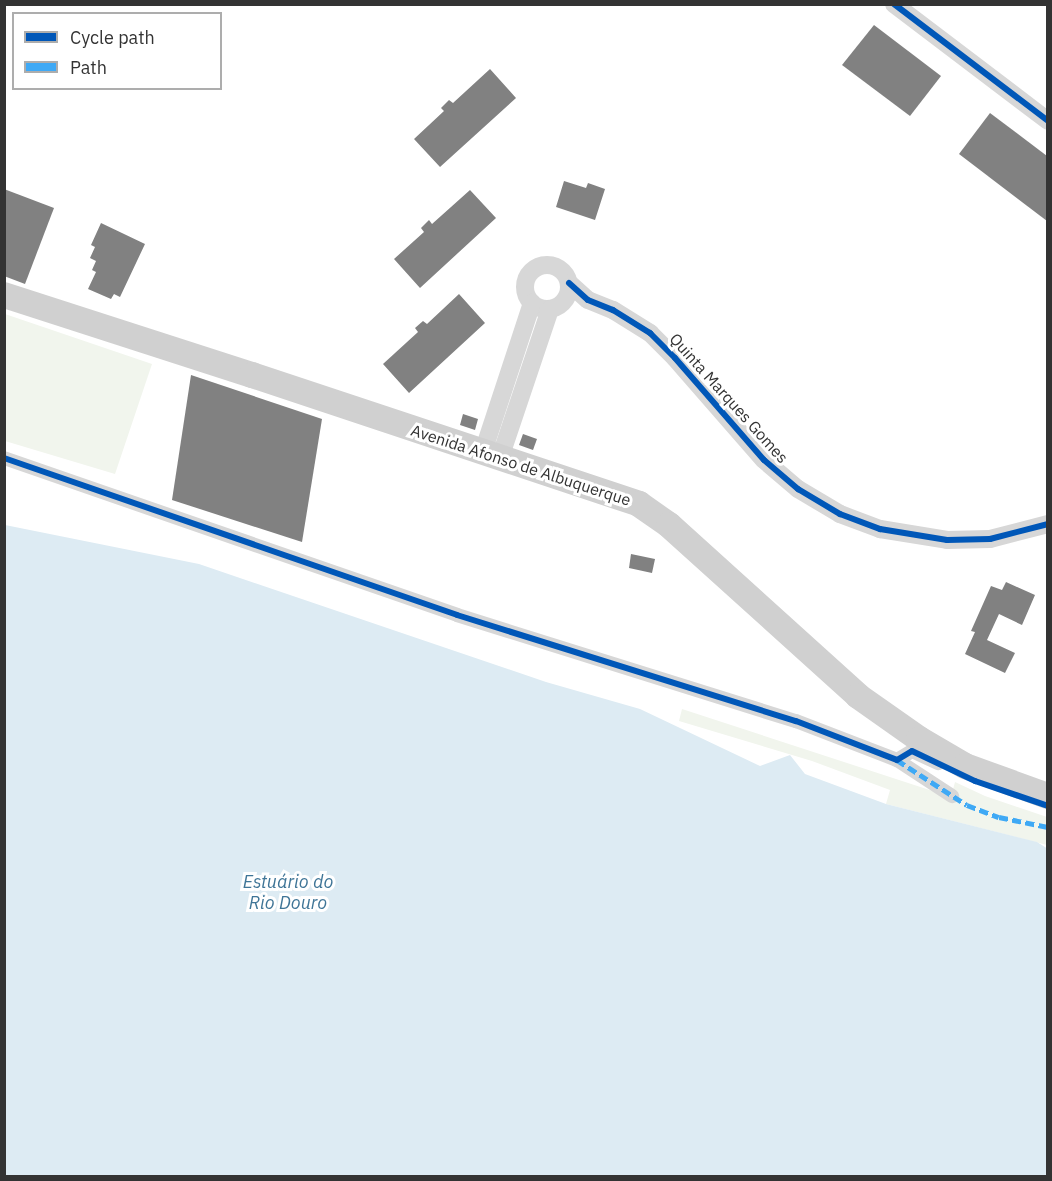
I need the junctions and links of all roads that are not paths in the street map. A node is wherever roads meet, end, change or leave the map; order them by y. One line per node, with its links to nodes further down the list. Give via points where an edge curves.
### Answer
1 (894, 4): 2 (street)
2 (1047, 121)
3 (569, 283): 5 (street, Quinta Marques Gomes); 6 (street, Quinta Marques Gomes, via 556,266 535,268 525,286); 7 (street, via 569,290)
4 (4, 295): 8 (main road, Avenida Afonso de Albuquerque)
5 (588, 300): 7 (street, Quinta Marques Gomes); 10 (street, Quinta Marques Gomes, via 650,333 764,460 798,489 840,514 880,529 947,540 990,539)
6 (532, 303): 7 (street, Quinta Marques Gomes); 8 (street, Quinta Marques Gomes)
7 (556, 306): 8 (street)
8 (491, 455): 14 (main road, Avenida Afonso de Albuquerque, via 649,510 858,696 965,766)
9 (4, 458): 11 (street, via 457,615 796,721)
10 (1047, 524)
11 (897, 760): 12 (street, via 912,751); 13 (street)
12 (975, 781)
13 (952, 796)
14 (1047, 796)

